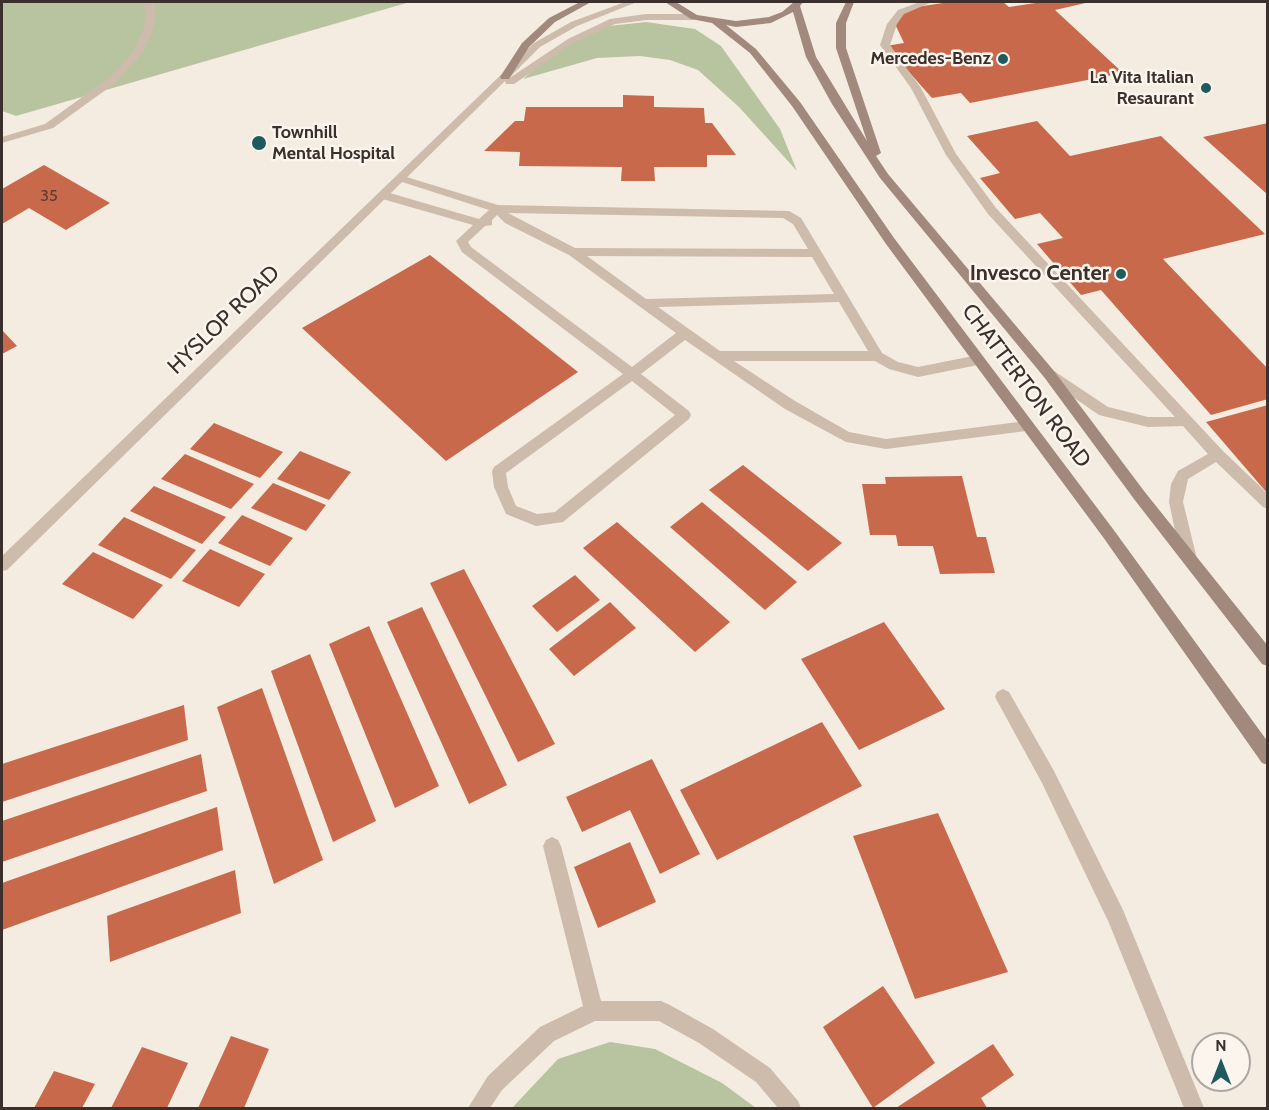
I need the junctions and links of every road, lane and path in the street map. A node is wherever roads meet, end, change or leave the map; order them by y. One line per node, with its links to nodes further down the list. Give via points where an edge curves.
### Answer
1 (149, 2): 12 (street, via 149,27 139,51 114,79 49,126)
2 (586, 2): 10 (street, via 552,20 525,45)
3 (632, 2): 10 (street, HYSLOP ROAD, via 574,24 537,45)
4 (670, 2): 8 (street)
5 (850, 2): 13 (street, via 841,23 841,48)
6 (927, 2): 29 (street, via 901,12 885,45 916,88 951,155 999,219)
7 (797, 4): 9 (street, via 771,20); 13 (street, CHATTERTON ROAD, via 811,57)
8 (694, 17): 9 (street); 11 (street, HYSLOP ROAD, via 629,18 591,30)
9 (717, 23): 26 (street, CHATTERTON ROAD, via 753,51 796,104)
10 (505, 76): 11 (street, HYSLOP ROAD)
11 (476, 106): 14 (street, HYSLOP ROAD)
12 (2, 140)
13 (884, 176): 28 (street, CHATTERTON ROAD)
14 (400, 178): 15 (street, HYSLOP ROAD); 16 (street)
15 (383, 195): 18 (street); 34 (street, HYSLOP ROAD)
16 (497, 209): 17 (street); 18 (street); 20 (street, via 780,213 797,221)
17 (508, 220): 18 (street); 19 (street)
18 (480, 223): 27 (street, via 462,241 466,249)
19 (573, 252): 20 (street); 22 (street)
20 (815, 253): 21 (street)
21 (842, 298): 22 (street); 25 (street)
22 (641, 303): 23 (street)
23 (685, 333): 24 (street); 27 (street)
24 (717, 356): 25 (street); 30 (street, via 829,430 860,441 886,444)
25 (877, 356): 26 (street, via 894,366 918,372)
26 (978, 360): 30 (street, CHATTERTON ROAD)
27 (632, 374): 27 (street, via 499,471 511,510 536,520 558,518 684,415)
28 (1049, 374): 29 (street, via 1104,411 1148,422); 33 (street, CHATTERTON ROAD)
29 (1187, 420): 31 (street)
30 (1026, 426): 37 (street, CHATTERTON ROAD, via 1108,533)
31 (1218, 455): 32 (street); 33 (street, via 1183,475 1178,484 1176,502)
32 (1268, 503)
33 (1189, 559): 35 (street, CHATTERTON ROAD)
34 (2, 566)
35 (1268, 659)
36 (1003, 697): 42 (street, via 1048,777 1116,917)
37 (1268, 757)
38 (552, 846): 39 (street)
39 (594, 1011): 40 (street, via 547,1034 495,1083); 41 (street, via 661,1011 763,1075)
40 (478, 1108)
41 (791, 1108)
42 (1194, 1108)

